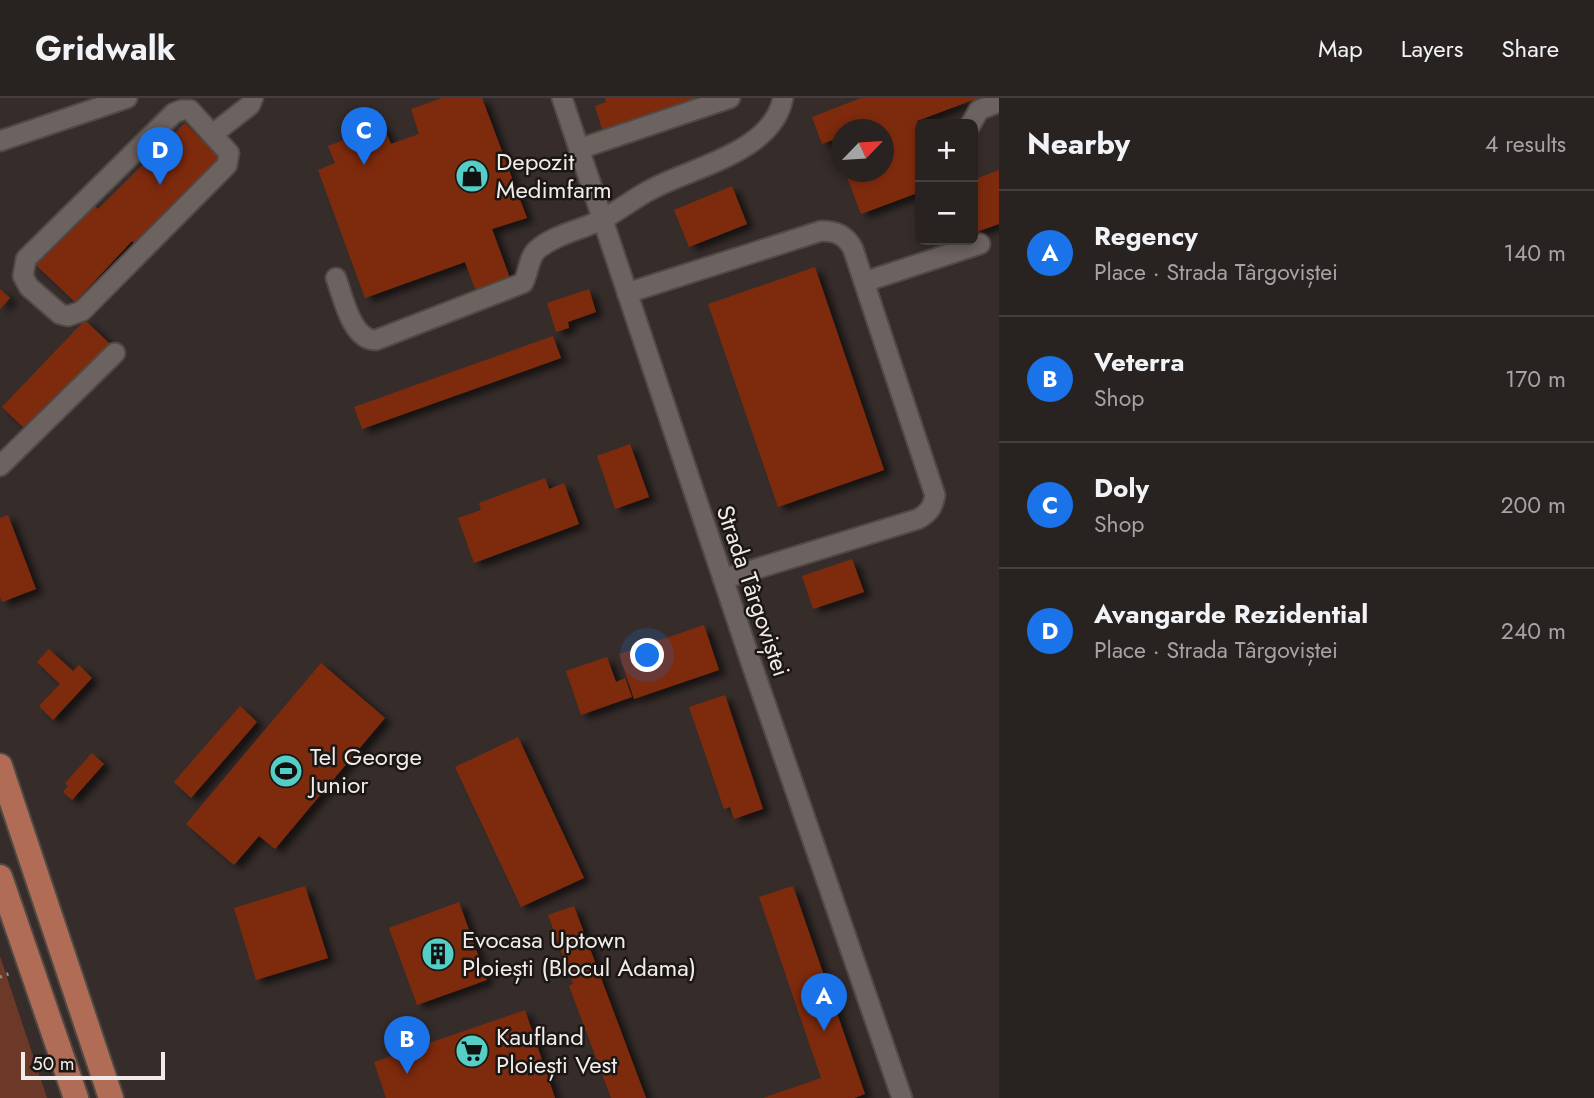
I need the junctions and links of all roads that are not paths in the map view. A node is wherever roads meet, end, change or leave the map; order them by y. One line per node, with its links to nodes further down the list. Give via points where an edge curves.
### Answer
1 (127, 98): 9 (street)
2 (253, 98): 8 (street)
3 (562, 98): 10 (street, Strada Târgoviștei)
4 (730, 98): 10 (street)
5 (783, 98): 11 (street, via 781,111 764,133)
6 (999, 102): 7 (street, via 979,110)
7 (974, 119)
8 (213, 134): 8 (street, via 190,110 174,113 26,260 23,276 29,286 60,314 82,311 227,165 229,153)
9 (0, 141)
10 (579, 149): 11 (street, Strada Târgoviștei)
11 (603, 219): 13 (street, via 535,251 523,283 376,340 369,341 356,331); 15 (street, Strada Târgoviștei)
12 (980, 244): 14 (street)
13 (336, 278)
14 (864, 282): 15 (street, via 849,242 834,231 821,231); 18 (street, via 935,495 934,504 918,519)
15 (627, 293): 18 (street, Strada Târgoviștei)
16 (115, 353): 17 (street)
17 (0, 466)
18 (723, 579): 23 (street, Strada Târgoviștei)
19 (0, 766): 22 (main road)
20 (0, 877): 21 (main road)
21 (76, 1098)
22 (111, 1098)
23 (902, 1098)

